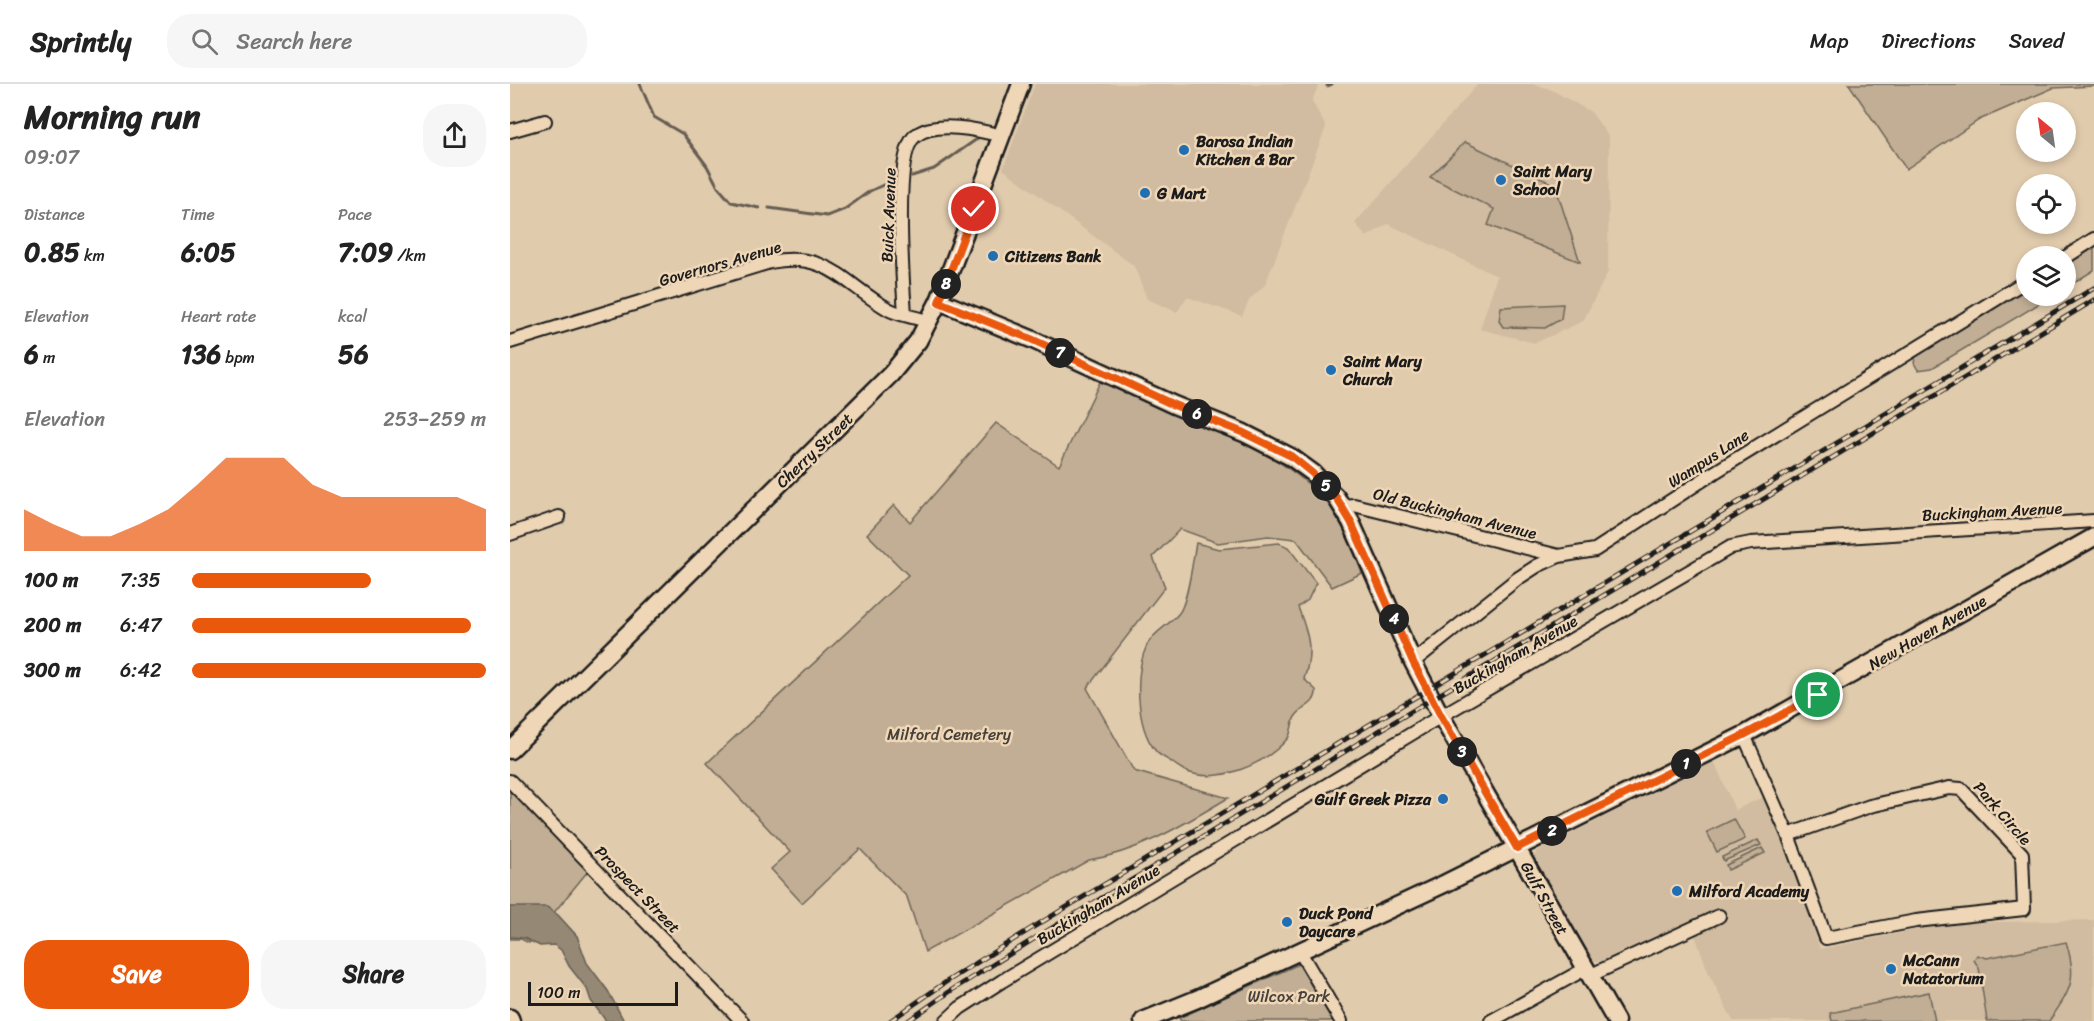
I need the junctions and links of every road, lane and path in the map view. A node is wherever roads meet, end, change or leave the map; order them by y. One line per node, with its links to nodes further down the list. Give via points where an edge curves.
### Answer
1 (1021, 84): 4 (main road, Cherry Street)
2 (545, 121): 3 (street)
3 (510, 131)
4 (1001, 136): 8 (main road, Cherry Street); 9 (street, Buick Avenue, via 951,127 918,133 912,138 903,181 901,248)
5 (2094, 239): 6 (street)
6 (2076, 251)
7 (2016, 287): 17 (street, Wampus Lane, via 1595,550)
8 (939, 302): 10 (main road, Cherry Street); 12 (main road, Gulf Street, via 1291,456)
9 (905, 314): 10 (street, Governors Avenue); 11 (street, Governors Avenue, via 888,309 819,263 790,259)
10 (929, 322): 21 (main road, Cherry Street, via 884,380)
11 (510, 342)
12 (1342, 506): 17 (street, Old Buckingham Avenue, via 1354,505); 18 (main road, Gulf Street)
13 (559, 517): 15 (street)
14 (2094, 521): 19 (street, Buckingham Avenue, via 1739,545)
15 (510, 534)
16 (2094, 537): 20 (main road, New Haven Avenue)
17 (1559, 556): 18 (street, Wampus Lane, via 1517,579)
18 (1413, 662): 19 (main road, Gulf Street)
19 (1441, 716): 24 (main road, Gulf Street); 29 (street, Buckingham Avenue, via 1002,981)
20 (1744, 735): 23 (street); 24 (main road, New Haven Avenue)
21 (510, 750)
22 (510, 781): 28 (street, Prospect Street)
23 (1788, 835): 23 (street, Park Circle, via 1870,806 1949,788 1961,789 2022,854 2024,909 1916,921 1826,938)
24 (1517, 848): 26 (main road, New Haven Avenue); 27 (main road, Gulf Street)
25 (1719, 916): 27 (street)
26 (1300, 952): 30 (main road, New Haven Avenue); 31 (street)
27 (1587, 973): 32 (street); 33 (main road, Gulf Street)
28 (742, 1021)
29 (946, 1021)
30 (1143, 1021)
31 (1341, 1021)
32 (1491, 1021)
33 (1616, 1021)

